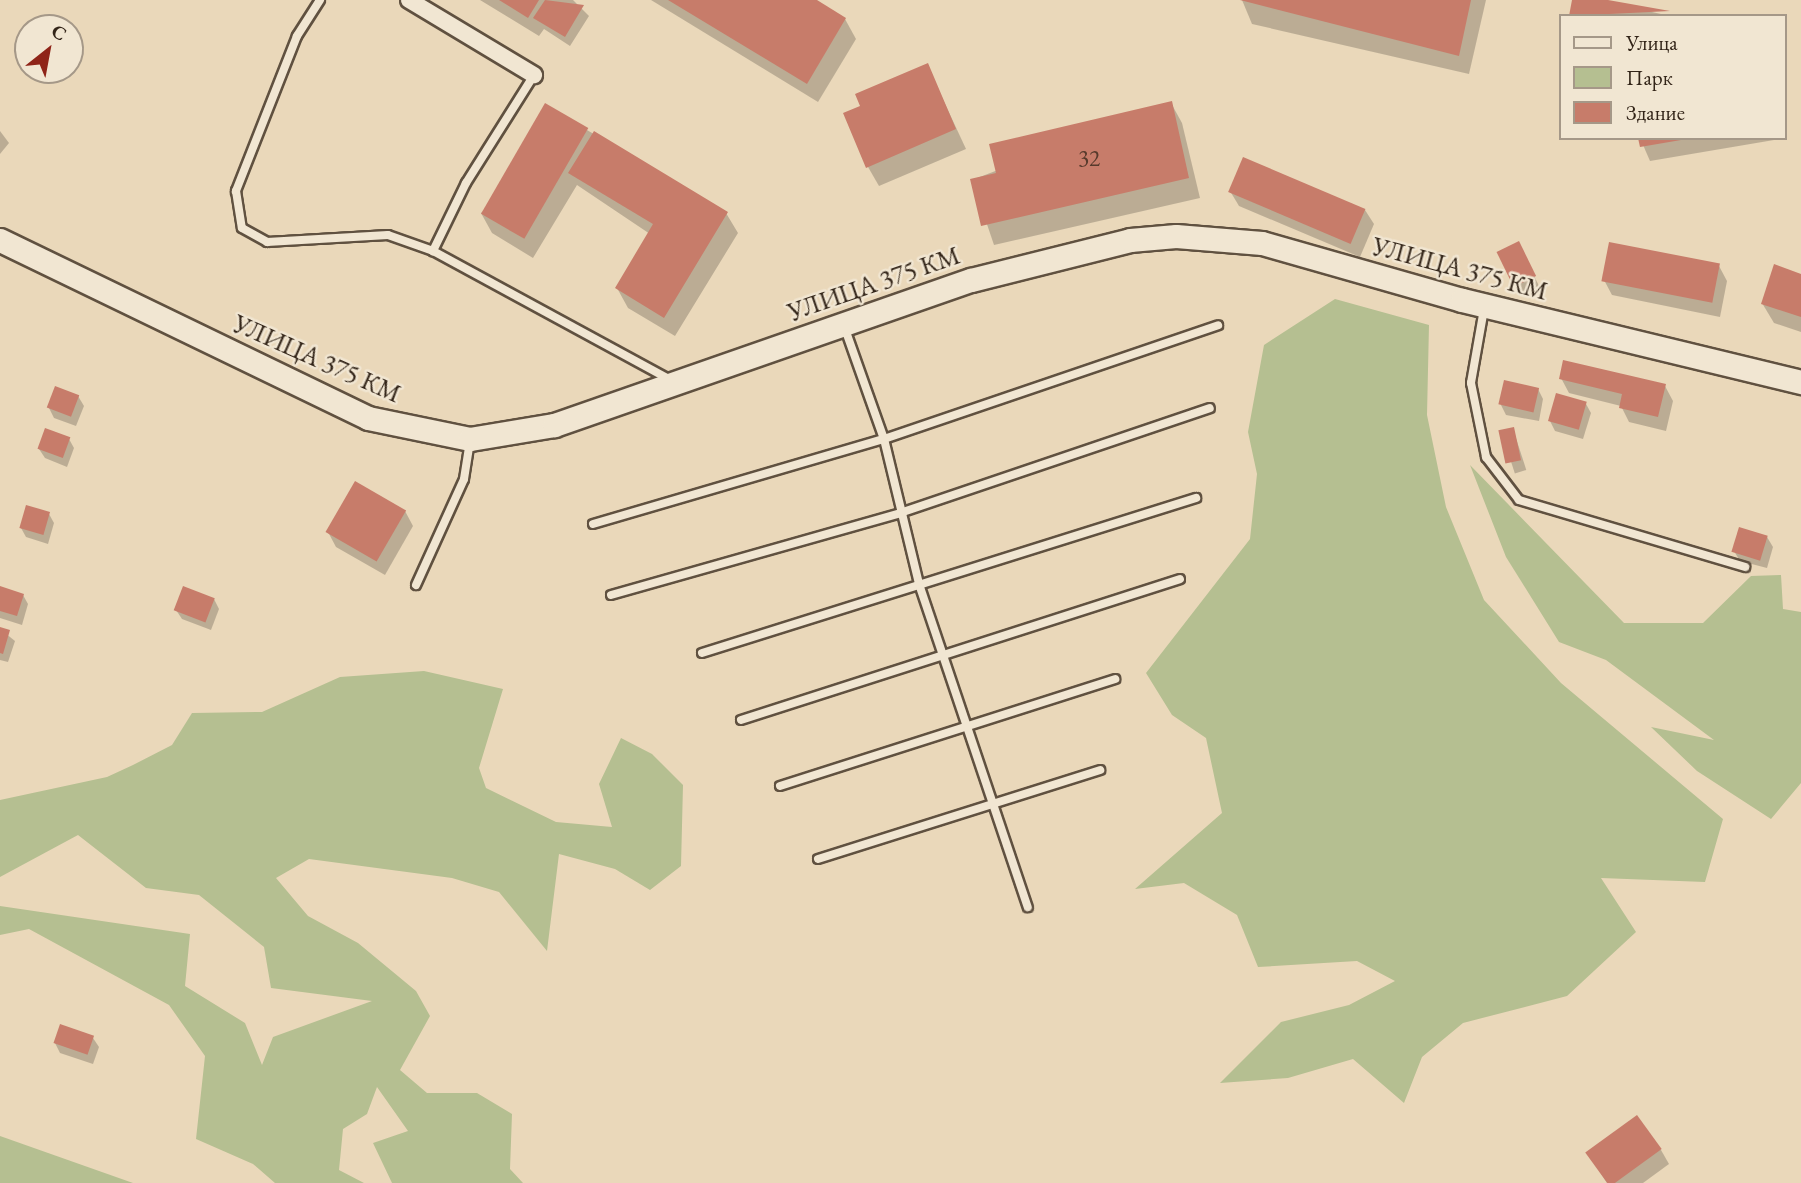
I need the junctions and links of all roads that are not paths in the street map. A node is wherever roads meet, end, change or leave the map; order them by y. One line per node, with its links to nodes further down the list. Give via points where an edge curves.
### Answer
1 (320, 0): 5 (lane, via 297,36 236,191 239,220 252,239 267,242 388,235)
2 (409, 0): 3 (street)
3 (534, 75): 5 (lane, via 466,183)
4 (0, 240): 12 (main road, УЛИЦА 375 КМ, via 368,418)
5 (433, 251): 9 (lane)
6 (1485, 306): 7 (main road, УЛИЦА 375 КМ, via 1262,243 1176,236 1049,258); 10 (main road, УЛИЦА 375 КМ); 17 (lane, via 1471,383 1486,457 1519,500)
7 (844, 325): 9 (main road, УЛИЦА 375 КМ); 13 (lane)
8 (1218, 325): 13 (lane)
9 (676, 382): 12 (main road, УЛИЦА 375 КМ, via 554,425)
10 (1801, 382)
11 (1210, 408): 15 (lane)
12 (470, 439): 20 (lane, via 464,479)
13 (884, 439): 15 (lane); 16 (lane)
14 (1196, 498): 19 (lane)
15 (900, 513): 19 (lane); 21 (lane)
16 (593, 524)
17 (1745, 567)
18 (1180, 579): 23 (lane)
19 (919, 584): 22 (lane); 23 (lane)
20 (416, 585)
21 (611, 595)
22 (702, 653)
23 (946, 658): 25 (lane); 26 (lane)
24 (1115, 679): 26 (lane)
25 (741, 720)
26 (968, 728): 28 (lane); 29 (lane)
27 (1100, 770): 29 (lane)
28 (780, 786)
29 (995, 802): 30 (lane); 31 (lane)
30 (818, 859)
31 (1028, 907)

